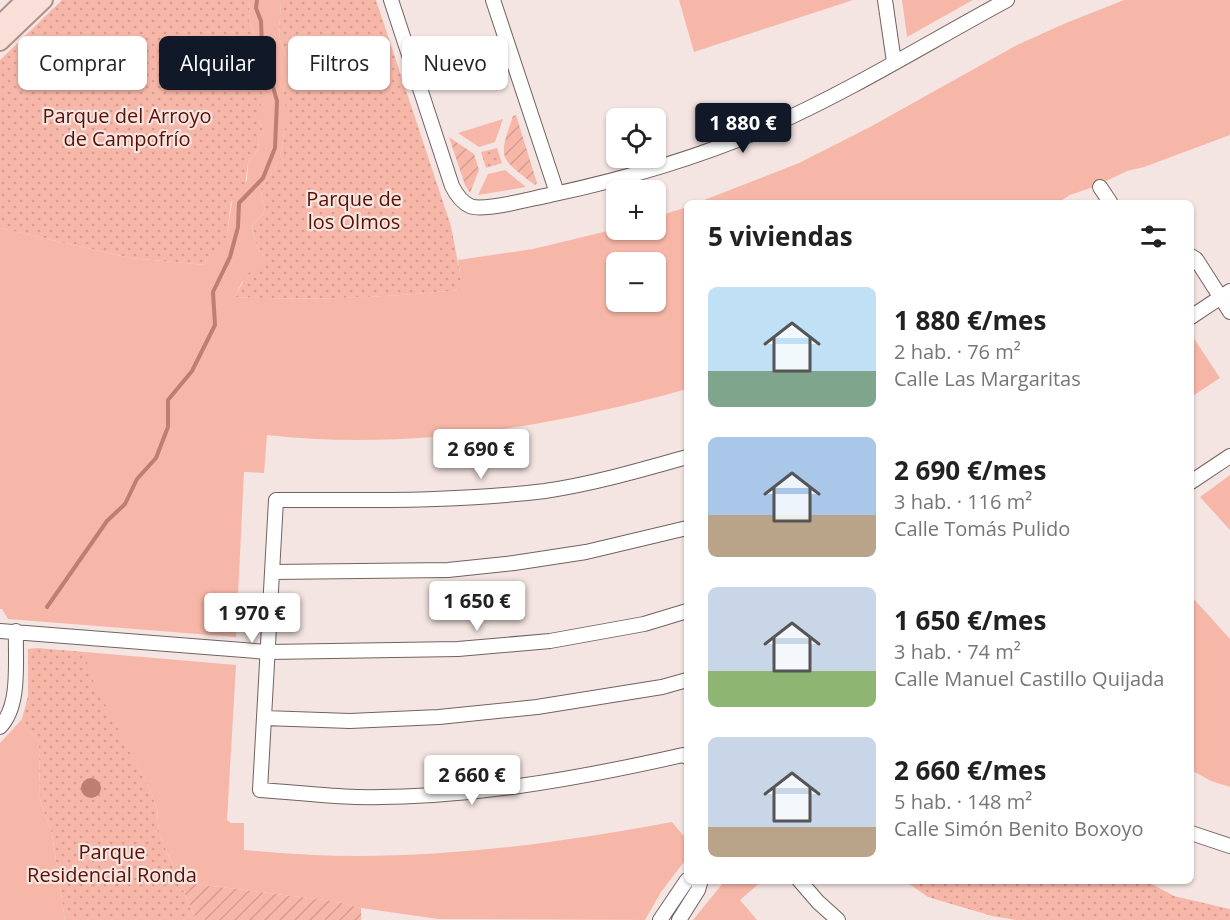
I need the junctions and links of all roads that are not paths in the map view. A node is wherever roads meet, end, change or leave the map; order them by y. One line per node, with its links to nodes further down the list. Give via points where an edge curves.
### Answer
1 (25, 0): 7 (main road)
2 (44, 0): 8 (main road)
3 (391, 0): 11 (street, via 459,199 471,207 491,207)
4 (493, 0): 11 (street)
5 (885, 0): 9 (street)
6 (1007, 0): 9 (street)
7 (0, 24)
8 (0, 42)
9 (894, 62): 11 (street, via 771,126 661,166)
10 (1100, 187): 12 (street)
11 (557, 193)
12 (1109, 200)
13 (1194, 258): 14 (street)
14 (1225, 294): 15 (street); 16 (street)
15 (1230, 312)
16 (1194, 315)
17 (1230, 456): 19 (street)
18 (684, 458): 21 (street, via 546,490 446,499 276,500)
19 (1194, 480)
20 (684, 529): 21 (street, via 586,552 448,570)
21 (272, 572): 25 (street)
22 (684, 612): 25 (street, via 644,624 550,641 458,649)
23 (0, 631): 24 (street)
24 (16, 631): 25 (street); 28 (street, via 14,704)
25 (268, 652): 27 (street)
26 (684, 681): 27 (street, via 537,707 439,717 350,721)
27 (264, 717): 29 (street, via 260,790 356,797 432,795 591,776)
28 (0, 727)
29 (684, 756)
30 (1194, 834): 31 (street)
31 (1230, 846)
32 (684, 884): 35 (street)
33 (700, 884): 36 (street)
34 (802, 884): 37 (street)
35 (660, 920)
36 (679, 920)
37 (838, 920)

